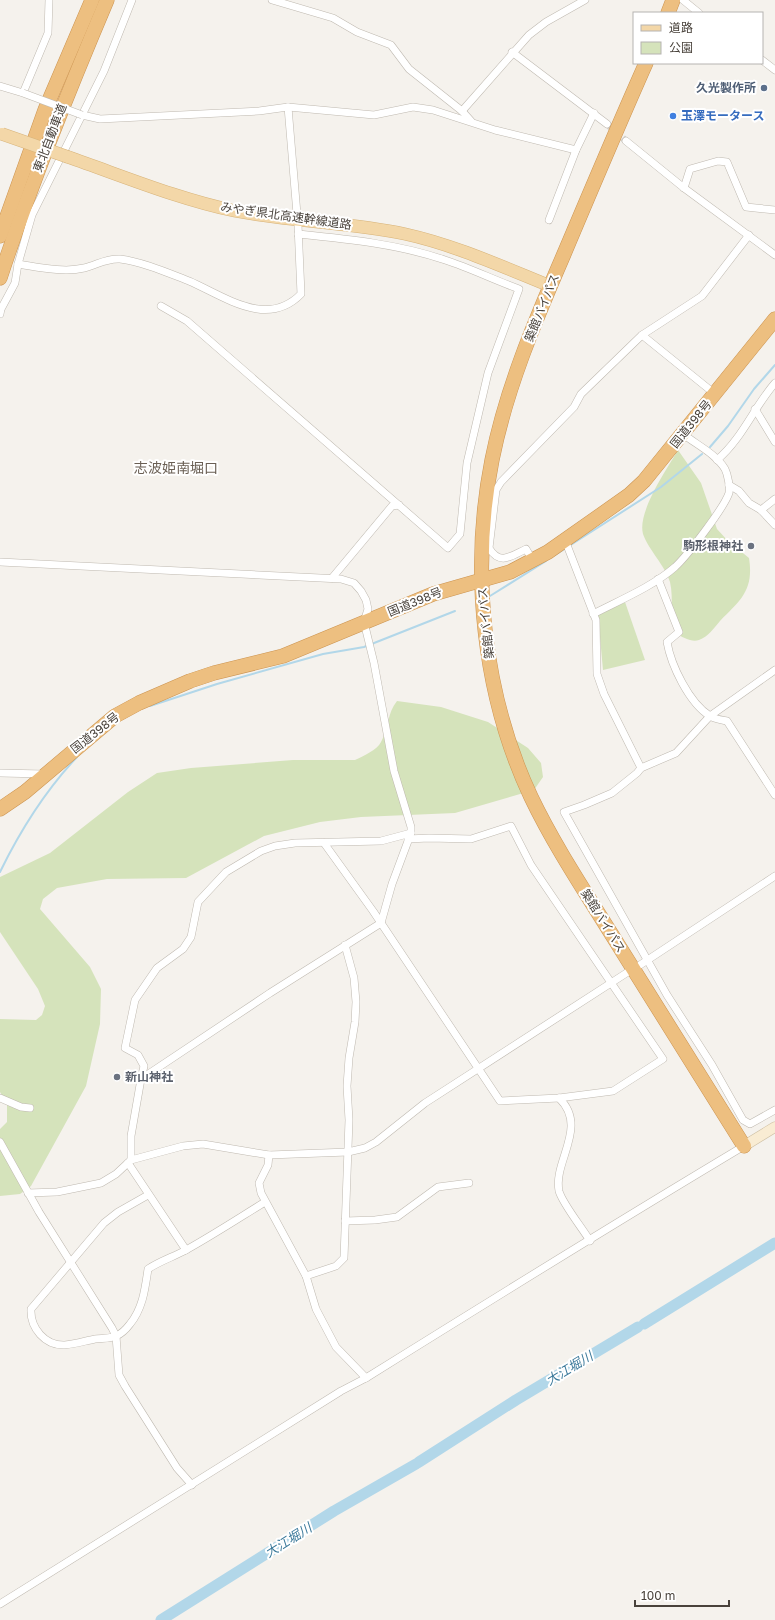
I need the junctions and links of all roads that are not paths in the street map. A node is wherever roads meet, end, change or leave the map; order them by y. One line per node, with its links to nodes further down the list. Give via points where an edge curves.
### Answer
1 (49, 0): 16 (street, via 48,33)
2 (92, 0): 33 (highway, 東北自動車道, via 45,110)
3 (107, 0): 37 (highway, 東北自動車道, via 58,115 21,214)
4 (132, 0): 20 (street, via 104,71)
5 (272, 0): 18 (street, via 333,18 357,32 391,45 409,69)
6 (585, 0): 11 (street, via 546,22)
7 (673, 0): 9 (highway)
8 (687, 1): 10 (street)
9 (668, 12)
10 (699, 12)
11 (512, 52): 18 (street); 19 (street)
12 (763, 61): 14 (street)
13 (646, 64): 38 (highway, 築館バイパス)
14 (775, 70)
15 (0, 86): 16 (street)
16 (23, 93): 20 (street, bridge)
17 (288, 107): 20 (street, via 260,111 100,119); 21 (street, via 374,115 413,107); 28 (street)
18 (462, 111): 21 (street)
19 (594, 113): 22 (street); 25 (street)
20 (82, 114): 35 (street, via 32,215)
21 (471, 121): 25 (street, via 495,130)
22 (607, 124)
23 (1, 133): 38 (main road, みやぎ県北高速幹線道路, bridge, via 161,190 218,207 422,238)
24 (626, 141): 26 (street)
25 (576, 150): 29 (street)
26 (684, 188): 27 (street, via 690,169 718,160 727,162 746,207); 32 (street)
27 (775, 210)
28 (297, 214)
29 (548, 220)
30 (298, 225): 31 (street)
31 (298, 234): 35 (street, via 301,294 294,302 272,309 249,308 232,303 190,282 118,259 105,260 84,268 63,269); 51 (street, via 382,244 428,255 519,289 488,373 467,463 460,534 448,548)
32 (749, 235): 34 (street); 42 (street, via 702,296)
33 (0, 236)
34 (775, 255)
35 (18, 264): 36 (street)
36 (17, 273): 37 (street); 40 (street)
37 (5, 274)
38 (550, 286): 59 (highway, 築館バイパス, via 518,367 499,426 486,496)
39 (161, 306): 51 (street, via 187,321)
40 (0, 314)
41 (775, 320): 44 (highway, 国道398号)
42 (642, 335): 44 (street); 55 (street, via 581,394 574,407 500,482 496,490 489,548 494,556 502,559 526,549)
43 (775, 383): 45 (street)
44 (715, 394): 46 (highway, 国道398号)
45 (755, 409): 47 (street); 48 (street, via 729,449)
46 (683, 434): 48 (street); 54 (highway, 国道398号, via 639,486)
47 (775, 442)
48 (717, 460): 49 (street, via 725,470)
49 (729, 485): 52 (street); 58 (street, via 726,500 700,536 675,567)
50 (775, 499): 52 (street)
51 (399, 505): 57 (street, via 392,506)
52 (761, 510): 53 (street)
53 (775, 525)
54 (566, 543): 55 (highway, 国道398号); 60 (street)
55 (532, 561): 59 (highway, 国道398号, via 510,572)
56 (0, 562): 57 (street)
57 (332, 578): 61 (street, via 354,583 361,591 368,609)
58 (658, 579): 60 (street); 63 (street, via 679,632 666,642 669,653 681,682)
59 (482, 580): 61 (highway, 国道398号, via 433,594); 86 (highway, 築館バイパス, via 485,627 494,684 506,728 530,795 565,858)
60 (593, 614): 64 (street, via 598,674 604,694)
61 (364, 622): 66 (highway, 国道398号, via 283,656 208,675 139,704 115,716); 69 (street, via 394,771 411,827)
62 (775, 670): 63 (street)
63 (710, 716): 64 (street, via 676,753); 67 (street, via 728,721)
64 (642, 768): 74 (street, via 612,793 564,812)
65 (0, 773): 66 (street)
66 (45, 774): 68 (highway, 国道398号)
67 (775, 795)
68 (0, 809)
69 (410, 836): 70 (street, via 380,841); 72 (street); 77 (street, via 471,839 511,826 530,865)
70 (324, 843): 72 (street); 79 (street, via 295,843 261,851 226,872 198,902 191,936 183,949 157,968 135,1000 125,1048 138,1055 144,1066)
71 (775, 876): 74 (street)
72 (381, 923): 73 (street); 78 (street)
73 (345, 945): 79 (street); 87 (street, via 354,978 356,1002 347,1086)
74 (648, 960): 75 (street); 83 (street, via 745,1122 752,1123)
75 (640, 965)
76 (628, 972): 77 (street)
77 (612, 984): 78 (street); 81 (street, via 663,1059 613,1091)
78 (480, 1069): 81 (street, via 500,1101); 87 (street, via 425,1103 376,1142)
79 (140, 1079): 89 (street, via 131,1136)
80 (0, 1098): 82 (street)
81 (559, 1098): 95 (street, via 568,1110 571,1133 561,1167 559,1193)
82 (30, 1108)
83 (775, 1110)
84 (775, 1127): 86 (street)
85 (0, 1142): 91 (street)
86 (744, 1146): 95 (street)
87 (348, 1152): 88 (street); 94 (street)
88 (270, 1155): 89 (street, via 203,1144 183,1146); 93 (street, via 259,1184)
89 (130, 1162): 91 (street, via 116,1174 100,1182 56,1192); 92 (street)
90 (469, 1183): 94 (street, via 438,1187 397,1216)
91 (28, 1193): 97 (street)
92 (148, 1195): 96 (street); 97 (street, via 104,1223)
93 (265, 1202): 96 (street); 98 (street)
94 (345, 1221): 98 (street, via 344,1258 336,1266)
95 (590, 1240): 100 (street)
96 (186, 1250): 99 (street, via 148,1269 138,1313)
97 (70, 1263): 99 (street); 99 (street, via 31,1309 30,1318 34,1327 49,1341 64,1345)
98 (306, 1276): 100 (street, via 316,1309 336,1347)
99 (116, 1336): 101 (street, via 119,1375 177,1468)
100 (366, 1378): 101 (street, via 341,1391)
101 (192, 1485): 102 (street)
102 (0, 1604)

